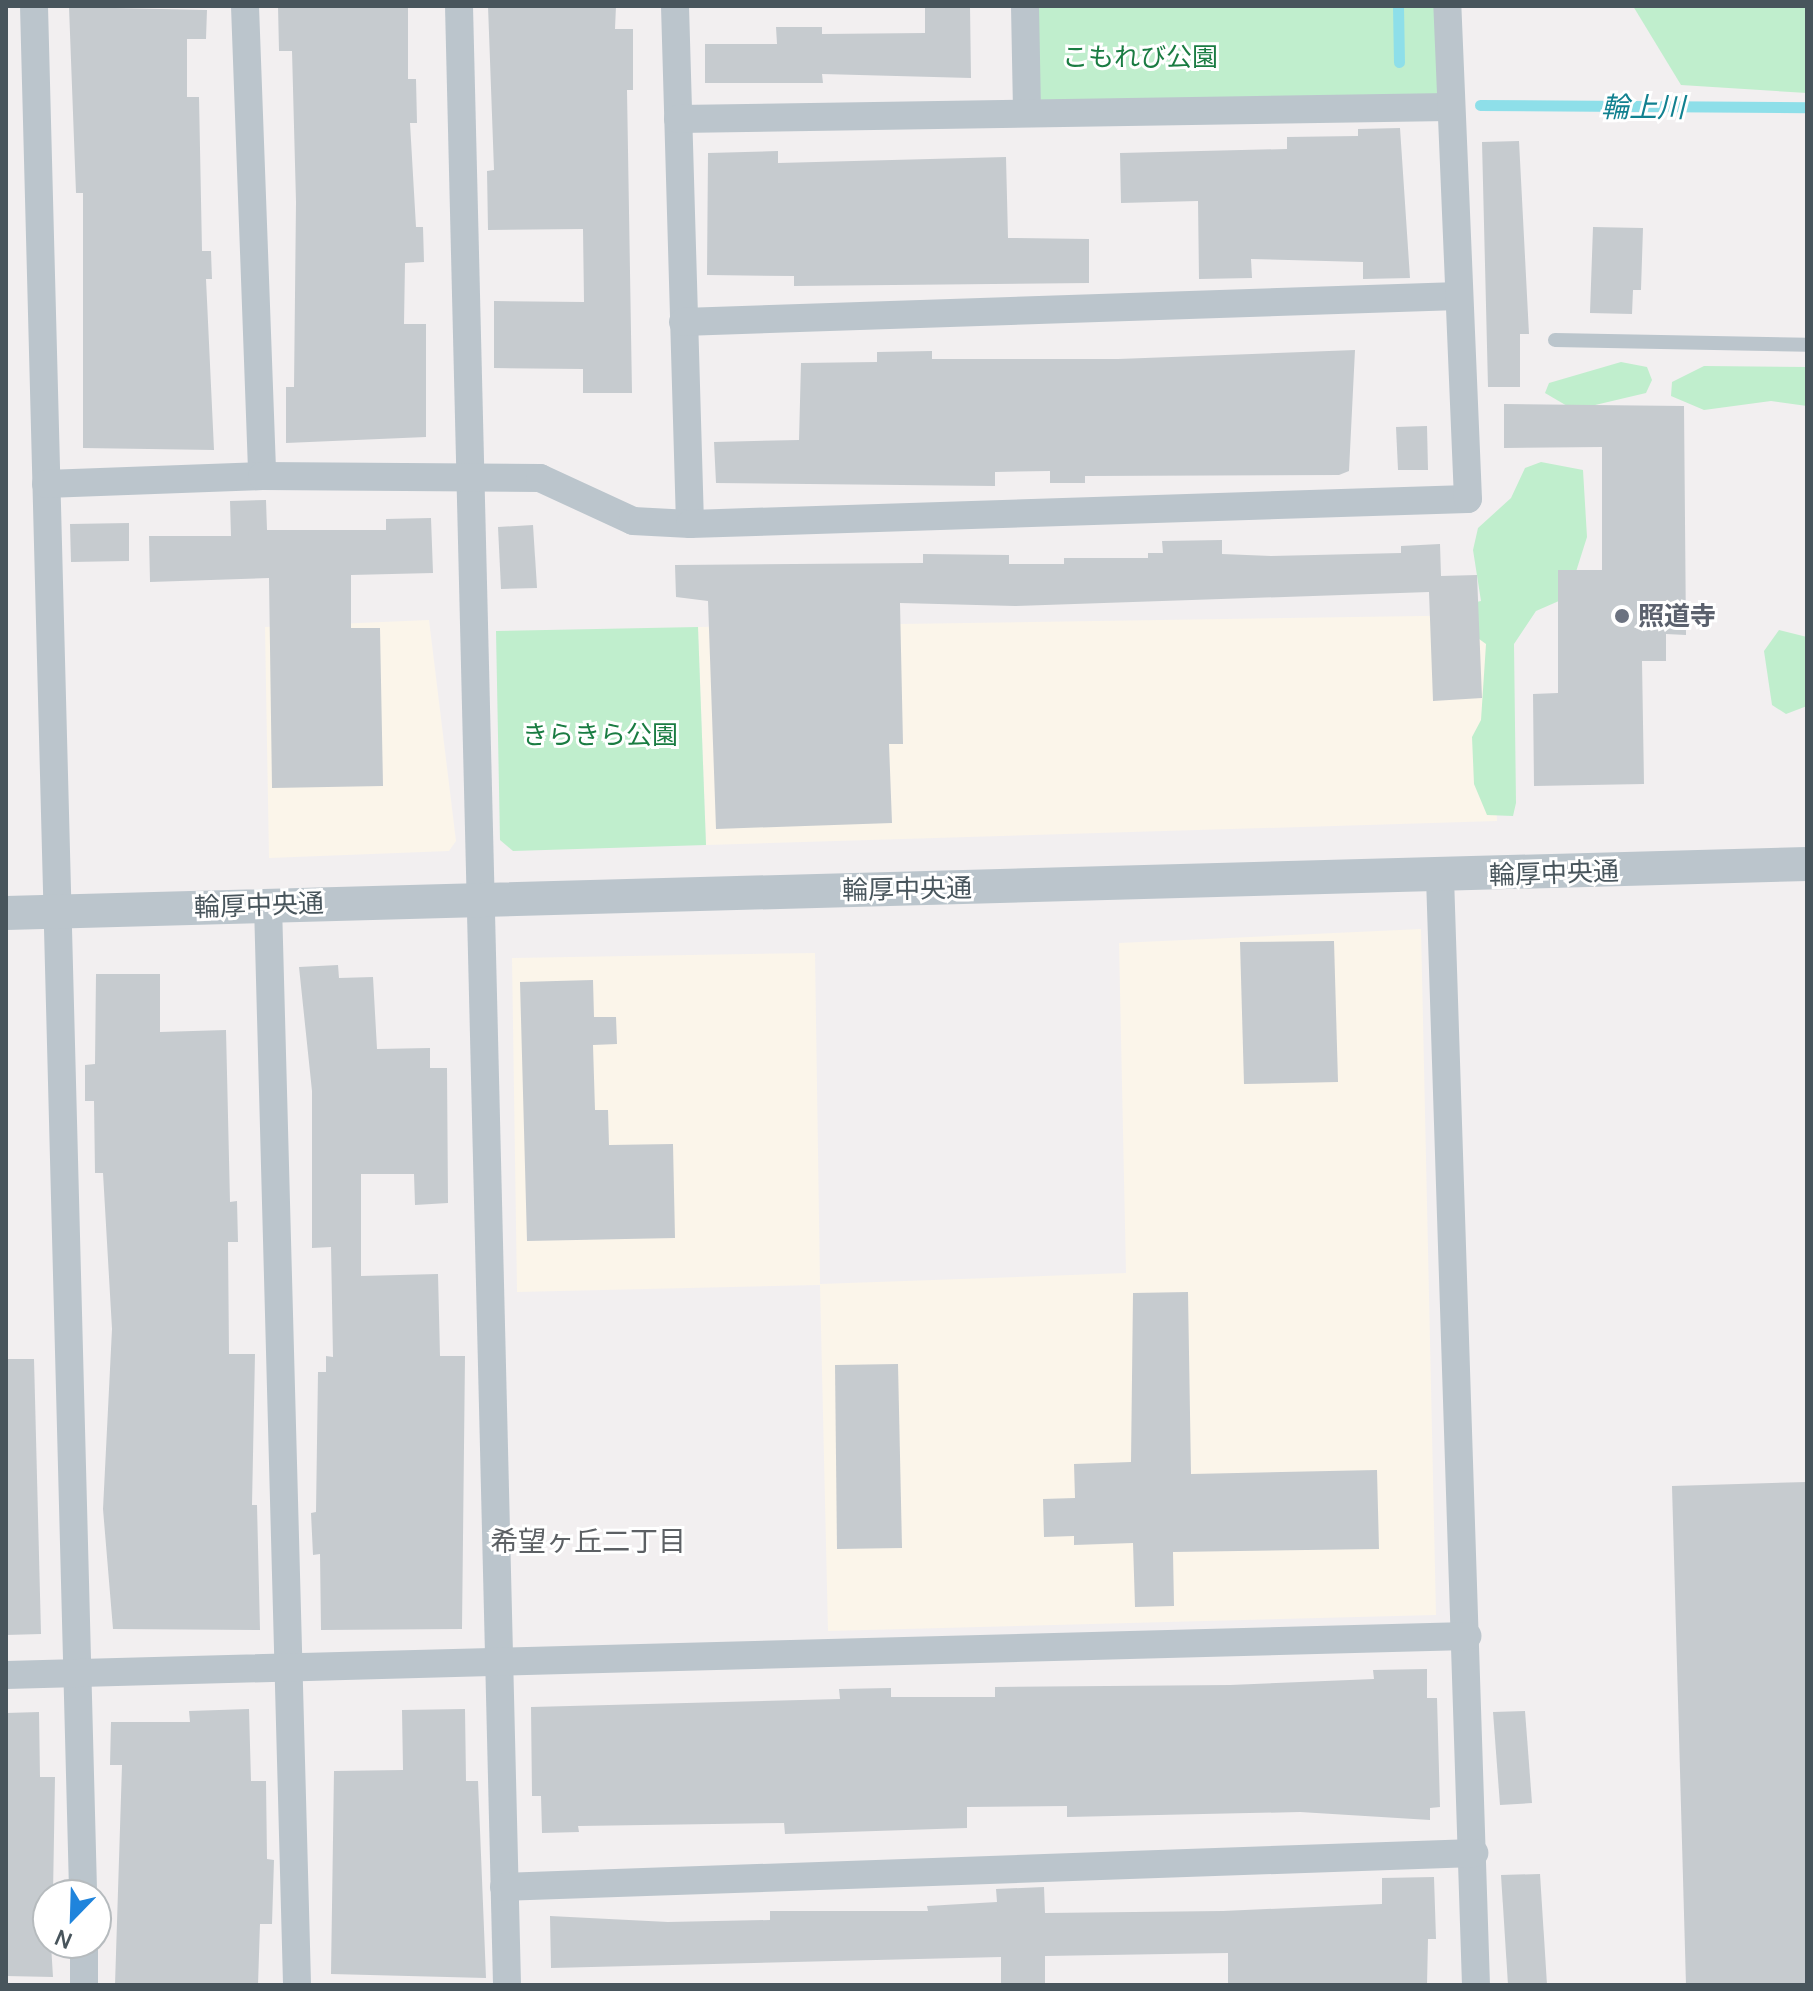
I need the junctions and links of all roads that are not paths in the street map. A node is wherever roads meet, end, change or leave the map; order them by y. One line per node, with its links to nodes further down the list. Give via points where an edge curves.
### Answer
1 (34, 6): 16 (street)
2 (245, 6): 15 (street)
3 (459, 6): 14 (street)
4 (675, 6): 9 (street)
5 (1025, 6): 8 (street)
6 (1447, 6): 7 (street)
7 (1449, 107): 8 (street); 10 (street)
8 (1027, 110): 9 (street)
9 (678, 119): 11 (street)
10 (1459, 296): 11 (street); 17 (street, via 1468,499)
11 (683, 322): 17 (street)
12 (1555, 340): 13 (lane)
13 (1807, 345)
14 (467, 475): 15 (street); 17 (street, via 540,478 633,521); 20 (street)
15 (262, 476): 16 (street)
16 (46, 484): 22 (street)
17 (690, 524)
18 (1807, 864): 19 (street, 輪厚中央通)
19 (1440, 877): 20 (street, 輪厚中央通); 24 (street)
20 (482, 900): 21 (street, 輪厚中央通); 25 (street)
21 (268, 905): 22 (street, 輪厚中央通); 26 (street)
22 (56, 911): 23 (street, 輪厚中央通); 27 (street)
23 (6, 913)
24 (1467, 1636): 25 (street); 29 (street)
25 (499, 1660): 26 (street); 31 (street)
26 (292, 1666): 27 (street); 34 (street)
27 (82, 1670): 28 (street); 30 (street)
28 (6, 1675)
29 (1474, 1853): 31 (street); 36 (street)
30 (83, 1879)
31 (504, 1887): 35 (street)
32 (84, 1959): 33 (street)
33 (84, 1985)
34 (297, 1985)
35 (507, 1985)
36 (1476, 1985)

